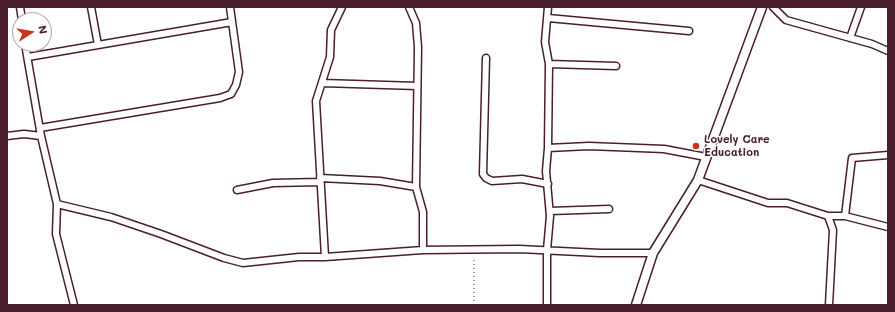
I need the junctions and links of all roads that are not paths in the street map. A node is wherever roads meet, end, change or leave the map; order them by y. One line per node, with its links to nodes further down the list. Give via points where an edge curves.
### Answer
1 (90, 7): 13 (street)
2 (230, 7): 10 (street)
3 (342, 7): 20 (street, via 331,30 330,57)
4 (410, 7): 21 (street, via 416,24)
5 (548, 7): 9 (street)
6 (762, 7): 27 (street)
7 (773, 7): 12 (street, via 786,20)
8 (861, 7): 12 (street)
9 (548, 18): 11 (street); 18 (street, via 546,42)
10 (232, 22): 13 (street); 22 (street, via 239,72 231,94 220,98)
11 (689, 31)
12 (850, 38): 14 (street)
13 (98, 45): 16 (street)
14 (888, 51)
15 (27, 52): 16 (street)
16 (28, 57): 22 (street)
17 (486, 58): 30 (street, via 483,174 492,180 522,179)
18 (549, 64): 19 (street); 25 (street)
19 (616, 66)
20 (322, 83): 21 (street); 28 (street, via 315,107)
21 (417, 86): 31 (street)
22 (40, 128): 24 (street)
23 (7, 136): 24 (street)
24 (41, 136): 33 (street)
25 (548, 148): 27 (street, via 588,146 664,149); 30 (street)
26 (888, 155): 37 (street, via 852,158)
27 (706, 158): 29 (street)
28 (320, 180): 31 (street, via 380,181); 32 (street, via 273,183); 42 (street)
29 (698, 180): 36 (street, via 768,203 787,203); 41 (street)
30 (548, 184): 35 (street)
31 (416, 187): 39 (street, via 423,212)
32 (237, 190)
33 (57, 204): 42 (street, via 111,217 243,263); 43 (street, via 56,234)
34 (609, 209): 35 (street)
35 (550, 211): 40 (street)
36 (828, 216): 37 (street); 46 (street, via 833,230)
37 (845, 216): 38 (street)
38 (888, 227)
39 (423, 250): 40 (street); 42 (street)
40 (547, 250): 41 (street); 44 (street)
41 (653, 252): 45 (street)
42 (325, 257)
43 (74, 305)
44 (547, 305)
45 (636, 305)
46 (829, 305)

